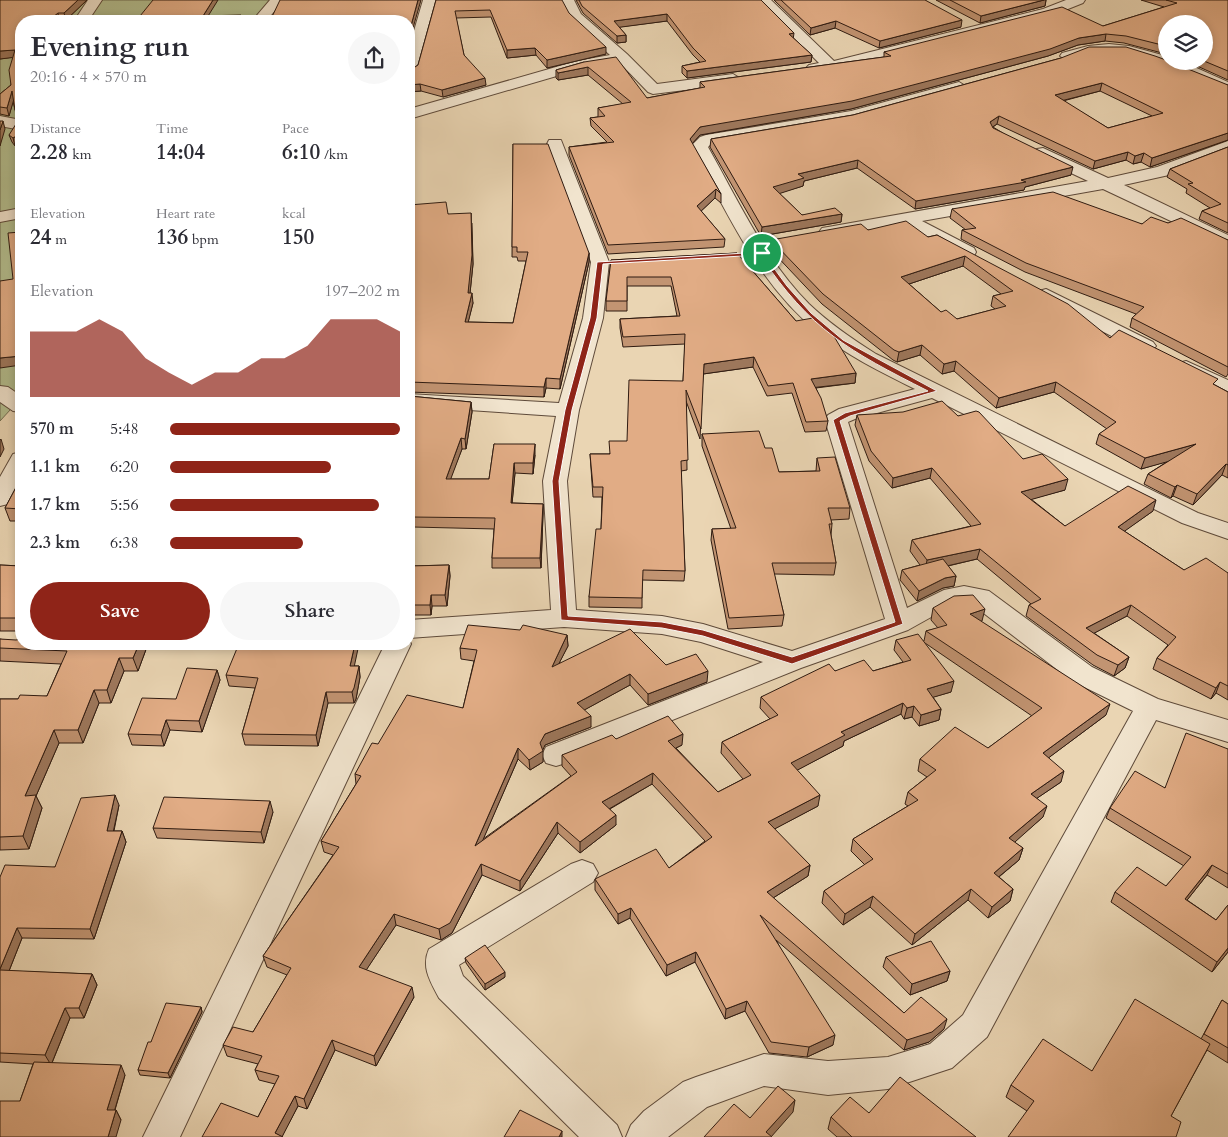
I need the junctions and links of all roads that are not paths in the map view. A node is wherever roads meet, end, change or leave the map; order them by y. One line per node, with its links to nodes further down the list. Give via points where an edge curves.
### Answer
1 (95, 0): 7 (street)
2 (278, 0): 8 (street)
3 (430, 0): 11 (street)
4 (567, 0): 12 (street, via 575,16)
5 (763, 0): 14 (street)
6 (1078, 0): 10 (street, via 1048,12)
7 (85, 15)
8 (264, 15)
9 (959, 19): 10 (street)
10 (976, 28): 14 (street)
11 (415, 51)
12 (622, 57): 18 (street, via 653,89); 21 (street, via 582,64)
13 (1054, 61): 17 (street, via 1085,49 1132,49)
14 (832, 66): 16 (street)
15 (1218, 69): 17 (street)
16 (802, 70)
17 (1200, 75): 20 (street)
18 (752, 76)
19 (980, 81): 36 (street, via 852,116 706,140 699,146 784,288 841,341)
20 (1228, 88)
21 (415, 112)
22 (0, 121): 23 (street)
23 (15, 124)
24 (555, 144): 40 (street, via 610,262)
25 (1025, 144): 27 (street)
26 (1228, 146): 27 (street, via 1163,171)
27 (1104, 183): 30 (street); 32 (street)
28 (15, 214): 29 (street)
29 (0, 217)
30 (905, 219): 31 (street); 33 (street)
31 (811, 236)
32 (1228, 242)
33 (980, 259)
34 (1030, 285): 35 (street)
35 (1228, 388)
36 (934, 391): 43 (street, via 1190,518); 45 (street, via 836,420)
37 (0, 392): 39 (street)
38 (415, 400): 40 (street)
39 (15, 402)
40 (568, 410): 44 (street, via 555,481)
41 (15, 470): 42 (street)
42 (0, 499)
43 (1228, 531)
44 (564, 618): 46 (street); 48 (street, via 662,625 703,633)
45 (899, 624): 48 (street); 49 (street, via 944,599 964,595 980,597 1082,674)
46 (415, 629)
47 (395, 650): 53 (street)
48 (792, 661): 51 (street)
49 (1149, 707): 50 (street); 55 (street, via 975,1026 940,1058 888,1073 836,1077 764,1070 696,1094 657,1123)
50 (1228, 731)
51 (556, 755)
52 (582, 873): 54 (street, via 441,959 444,975 452,987)
53 (161, 1137)
54 (604, 1137)
55 (644, 1137)

